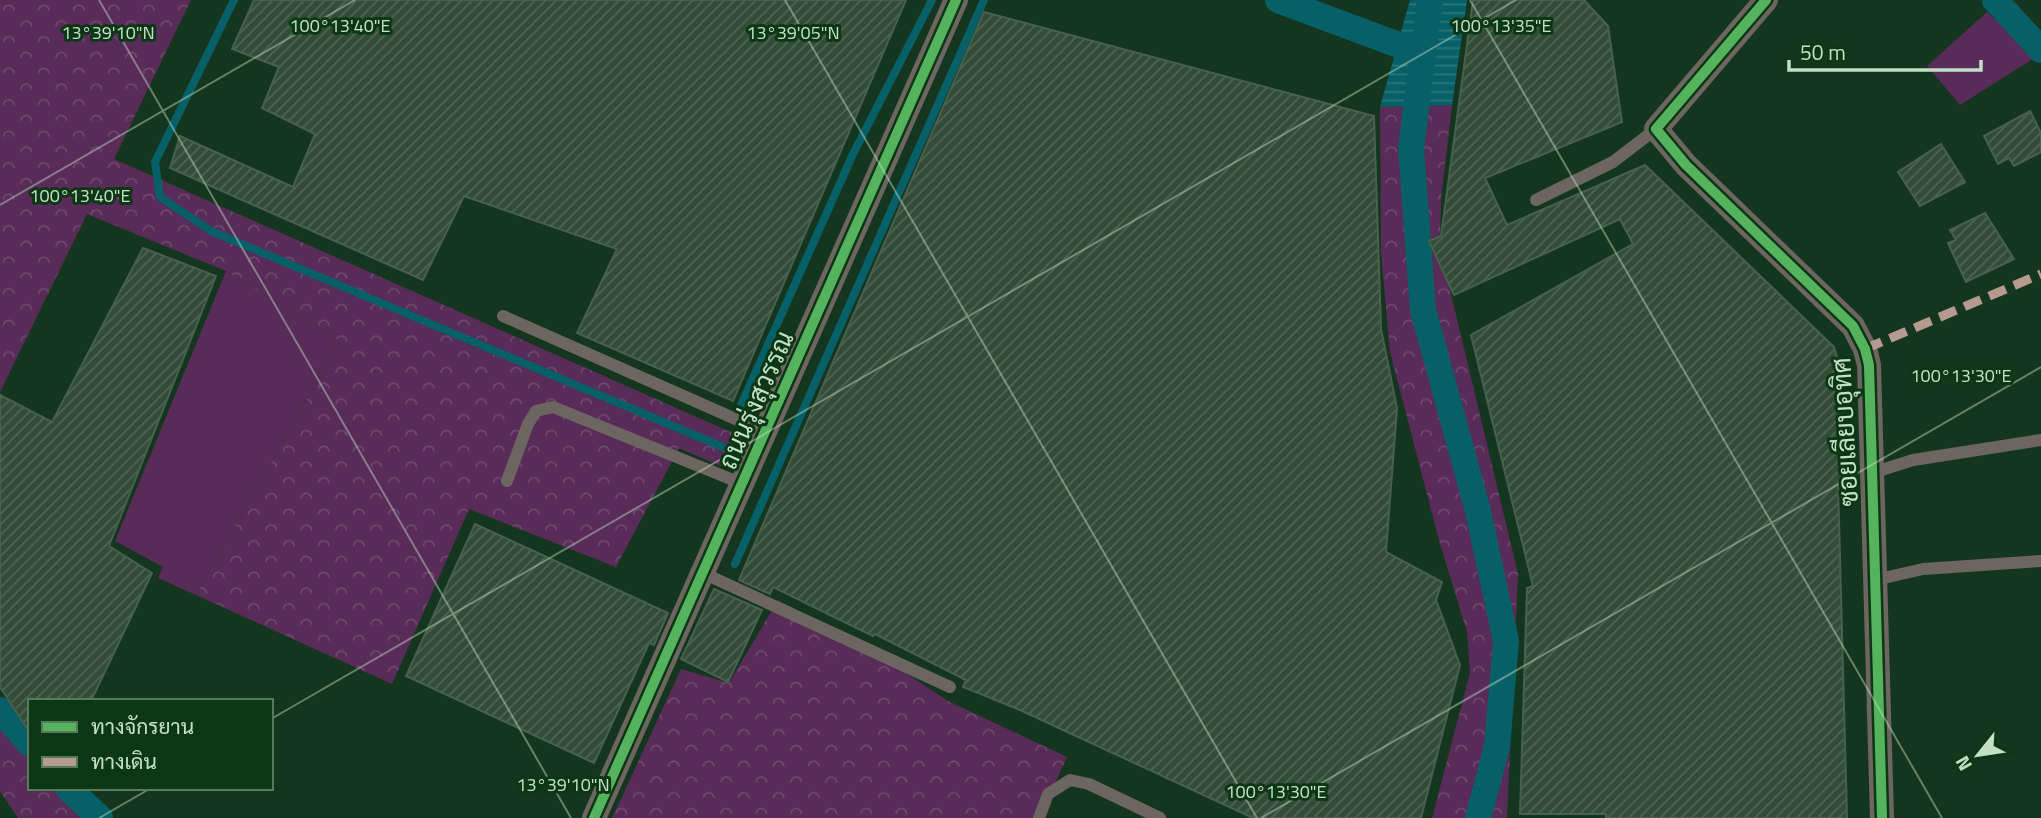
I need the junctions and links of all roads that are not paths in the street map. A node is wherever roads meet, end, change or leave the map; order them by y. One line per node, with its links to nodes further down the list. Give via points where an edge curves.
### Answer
1 (956, 0): 6 (street, ถนนรุ่งสุวรรณ)
2 (1766, 0): 3 (street)
3 (1656, 129): 4 (lane, via 1613,162); 8 (street, ซอยเลียบอุทิศ, via 1686,165 1853,326 1869,365)
4 (1536, 200)
5 (503, 316): 6 (lane)
6 (766, 433): 10 (street, ถนนรุ่งสุวรรณ)
7 (2041, 440): 8 (lane, via 1913,460)
8 (1872, 473): 13 (street, ซอยเลียบอุทิศ)
9 (507, 481): 10 (lane, via 536,411 553,407)
10 (744, 484): 12 (street, ถนนรุ่งสุวรรณ)
11 (2041, 561): 13 (lane, via 1923,569)
12 (705, 574): 14 (lane); 15 (street, ถนนรุ่งสุวรรณ)
13 (1875, 580): 18 (street, ซอยเลียบอุทิศ)
14 (950, 687)
15 (594, 818)
16 (1039, 818): 17 (lane, via 1048,794 1070,780 1089,784)
17 (1160, 818)
18 (1882, 818)

